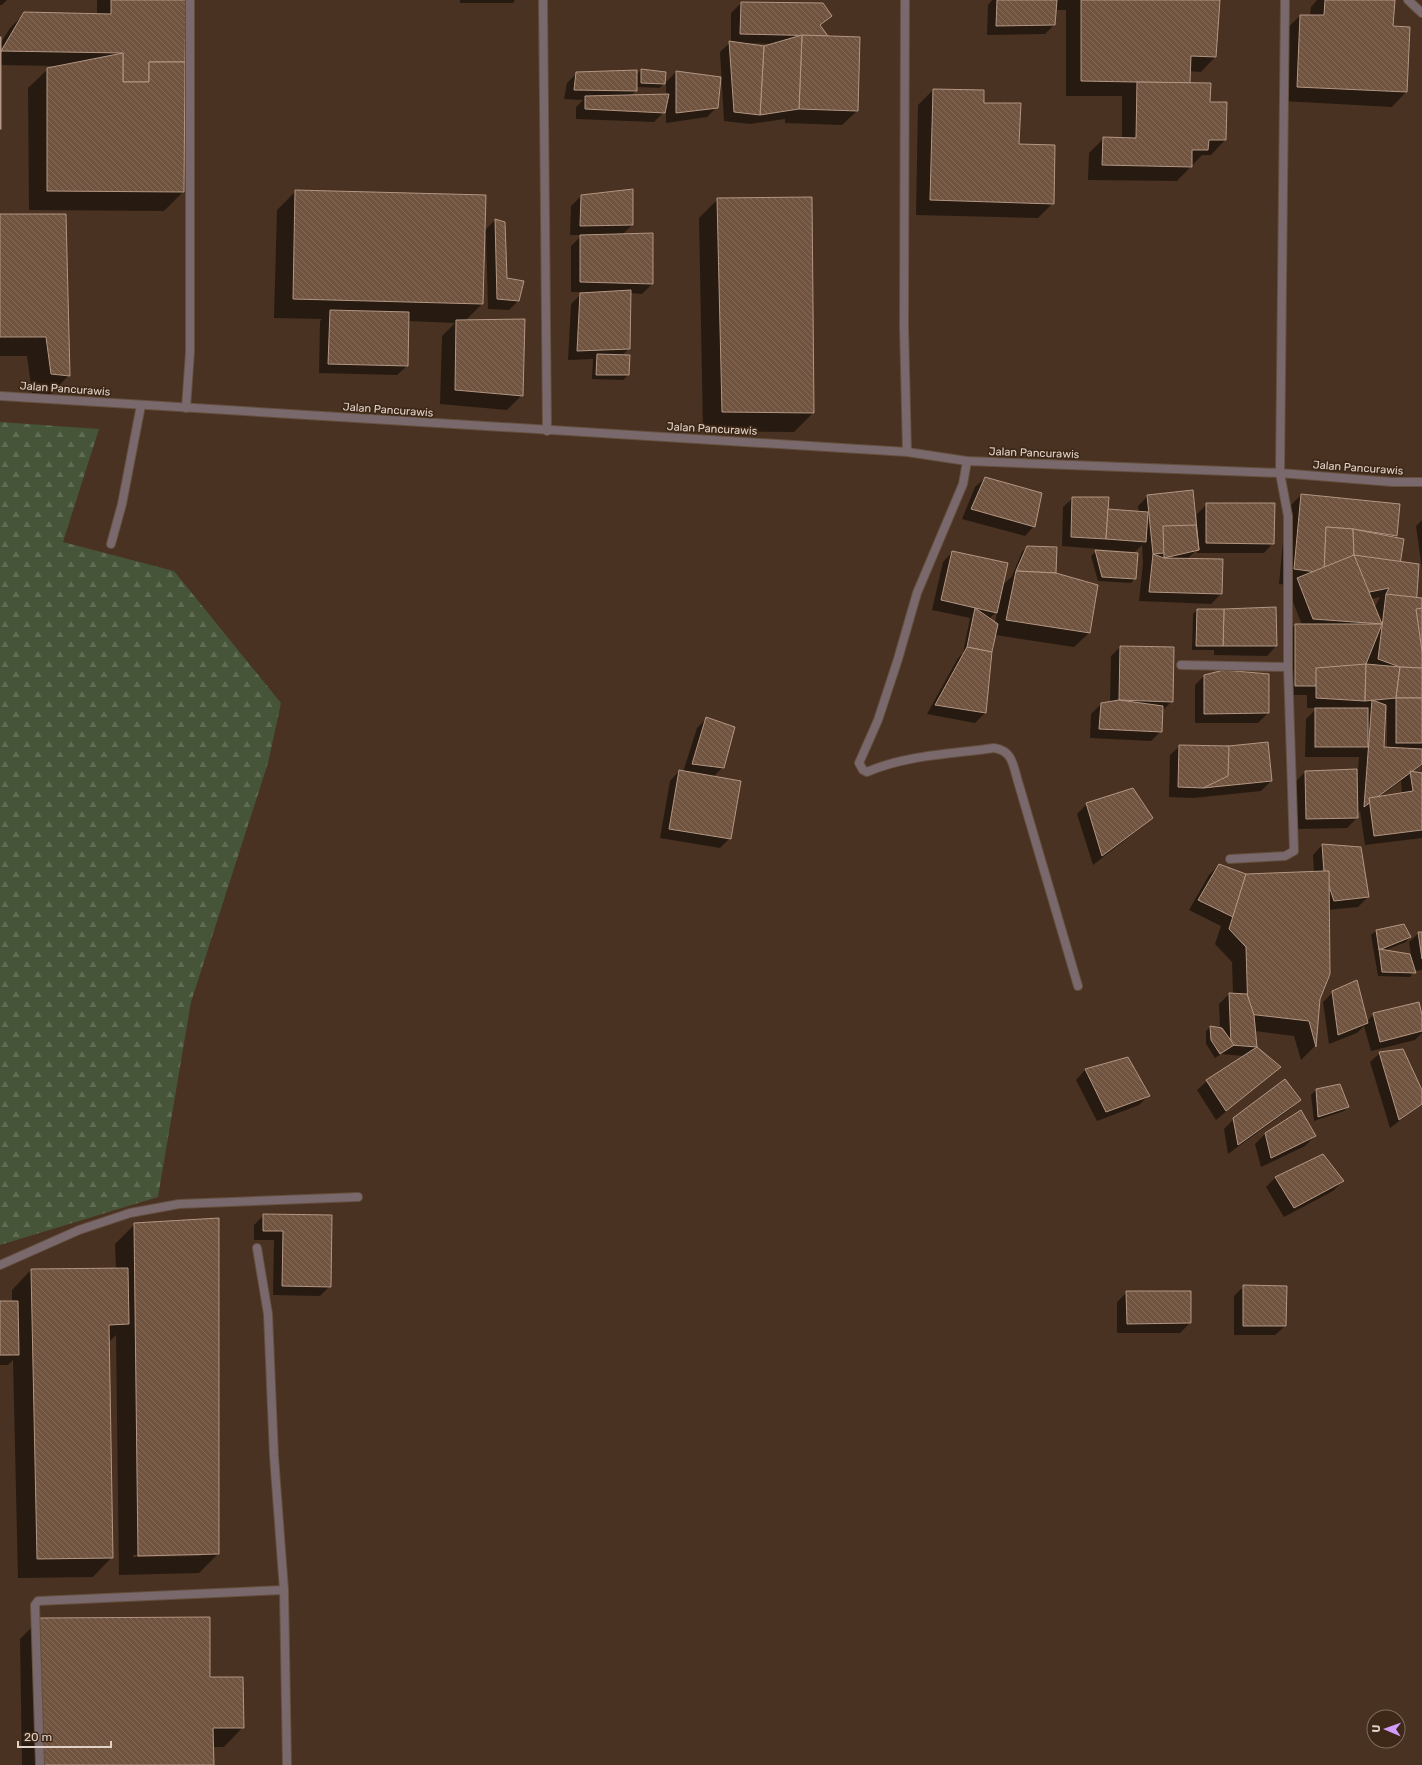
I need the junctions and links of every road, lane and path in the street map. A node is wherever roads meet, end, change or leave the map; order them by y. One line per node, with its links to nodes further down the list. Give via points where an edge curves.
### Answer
1 (190, 0): 9 (street, via 190,352)
2 (543, 0): 10 (street)
3 (905, 0): 11 (street, via 904,326)
4 (1285, 0): 13 (street)
5 (1408, 0): 6 (street)
6 (1422, 13)
7 (0, 396): 8 (street, Jalan Pancurawis)
8 (141, 406): 9 (street, Jalan Pancurawis); 15 (street, via 122,504)
9 (186, 408): 10 (street, Jalan Pancurawis)
10 (547, 431): 11 (street, Jalan Pancurawis)
11 (907, 452): 12 (street, Jalan Pancurawis)
12 (967, 461): 13 (street, Jalan Pancurawis); 19 (street, via 963,484 917,593 878,720 859,763 867,772 901,760 994,748 1006,751 1019,785)
13 (1280, 473): 14 (street, Jalan Pancurawis); 17 (street, via 1288,516)
14 (1422, 482)
15 (111, 544)
16 (1181, 665): 17 (street)
17 (1288, 667): 18 (street, via 1294,851 1291,855 1285,856)
18 (1230, 859)
19 (1078, 986)
20 (358, 1197): 22 (street, via 179,1204 130,1213 78,1230)
21 (257, 1248): 23 (street, via 268,1314 274,1456)
22 (0, 1265)
23 (284, 1590): 24 (street, via 38,1601 35,1605); 25 (street)
24 (40, 1765)
25 (287, 1765)

